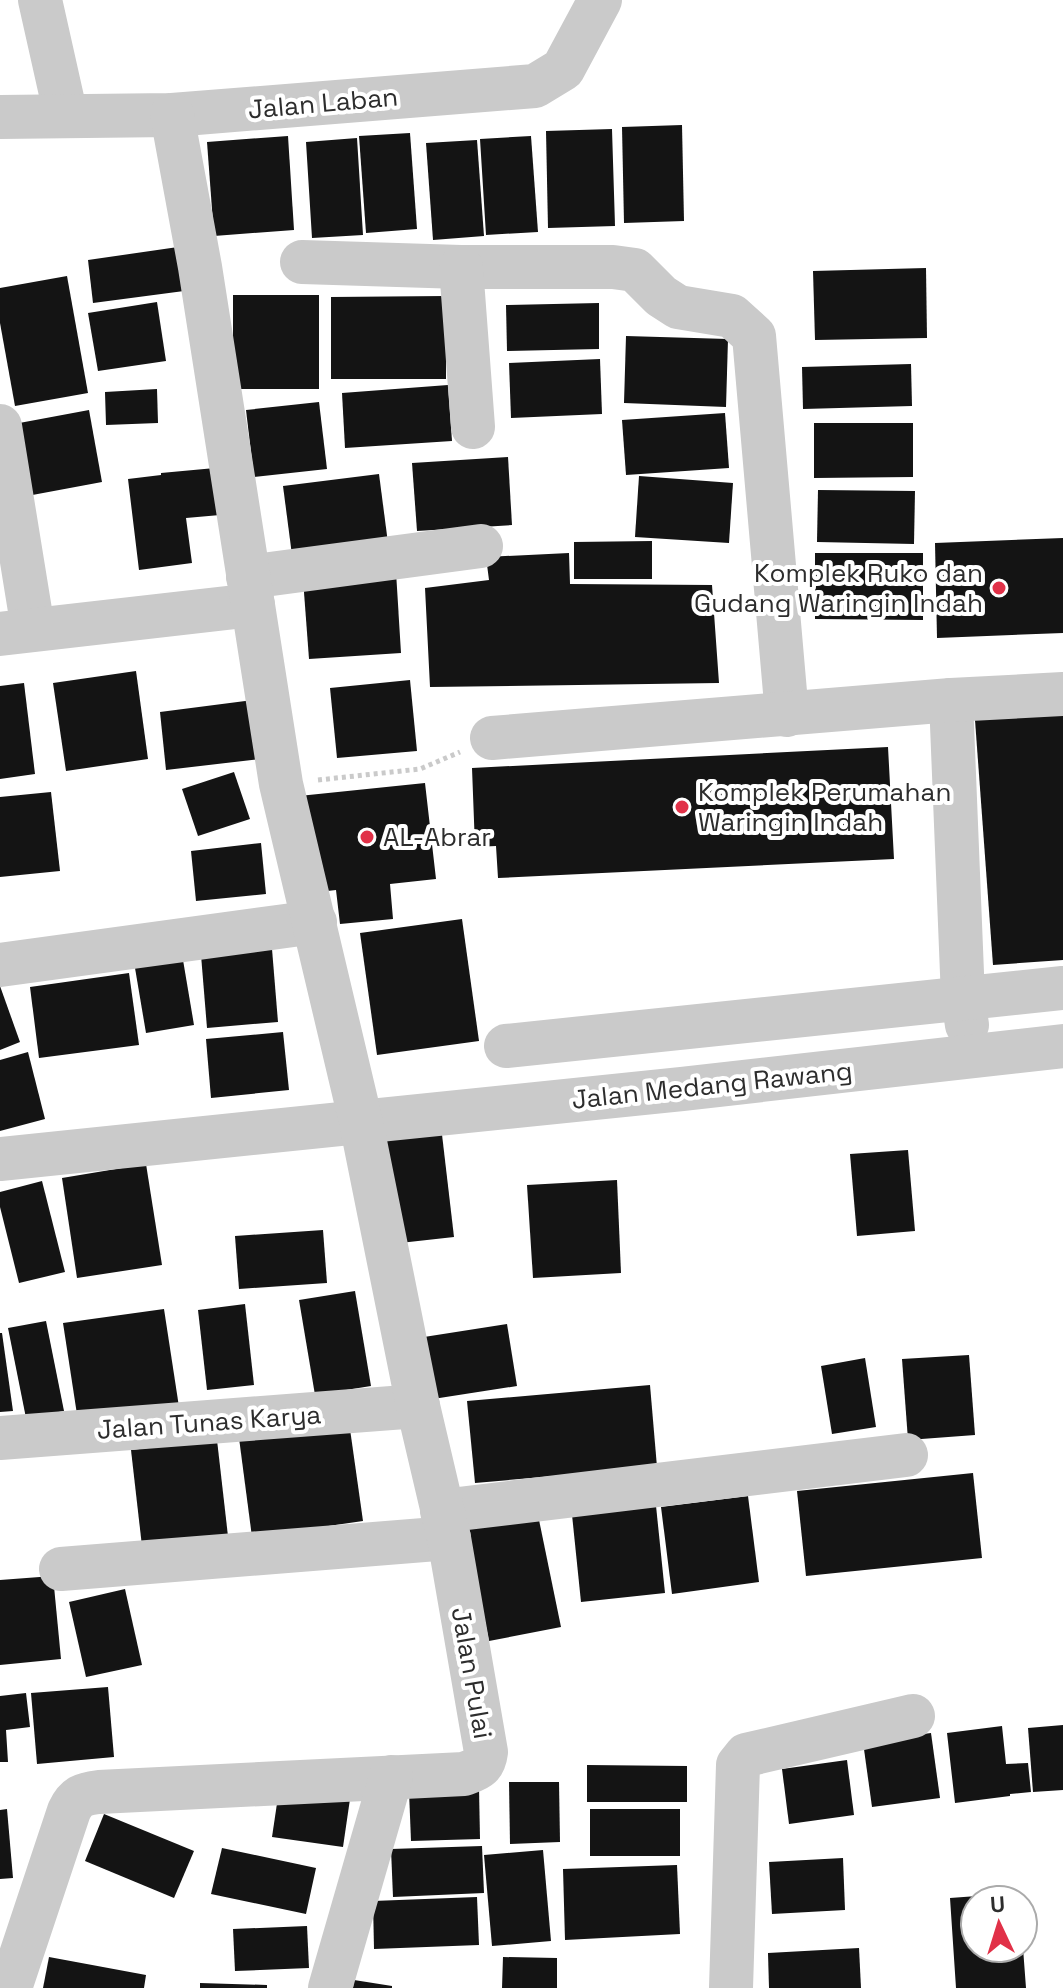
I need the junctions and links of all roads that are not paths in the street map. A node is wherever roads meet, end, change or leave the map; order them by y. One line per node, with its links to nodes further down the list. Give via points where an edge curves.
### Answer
1 (40, 0): 4 (street)
2 (600, 0): 3 (street, Jalan Laban, via 563,69 535,86)
3 (172, 115): 4 (street, Jalan Laban); 11 (street, Jalan Pulai)
4 (66, 116): 5 (street, Jalan Laban)
5 (0, 117)
6 (302, 262): 7 (street)
7 (461, 267): 9 (street); 15 (street, via 635,270 678,307 732,316 754,336)
8 (0, 426): 12 (street)
9 (473, 427)
10 (481, 546): 11 (street)
11 (251, 591): 12 (street); 17 (street, Jalan Pulai, via 281,784)
12 (17, 632)
13 (1063, 694): 14 (street)
14 (951, 700): 15 (street); 20 (street)
15 (787, 715): 16 (street)
16 (492, 738)
17 (315, 922): 18 (street); 24 (street, Jalan Pulai)
18 (0, 965)
19 (1063, 988): 20 (street)
20 (963, 998): 21 (street); 23 (street)
21 (506, 1046)
22 (1063, 1046): 23 (street, Jalan Medang Rawang)
23 (973, 1056): 24 (street, Jalan Medang Rawang)
24 (361, 1122): 25 (street, Jalan Medang Rawang); 26 (street, Jalan Pulai)
25 (0, 1159)
26 (418, 1406): 27 (street, Jalan Tunas Karya); 29 (street, Jalan Pulai)
27 (0, 1438)
28 (906, 1455): 29 (street)
29 (446, 1524): 30 (street); 32 (street, Jalan Pulai, via 485,1762 464,1774)
30 (61, 1569)
31 (913, 1716): 35 (street, via 746,1755 738,1765)
32 (391, 1777): 33 (street, Jalan Pulai, via 81,1795 69,1811); 34 (street)
33 (10, 1988)
34 (330, 1988)
35 (731, 1988)

